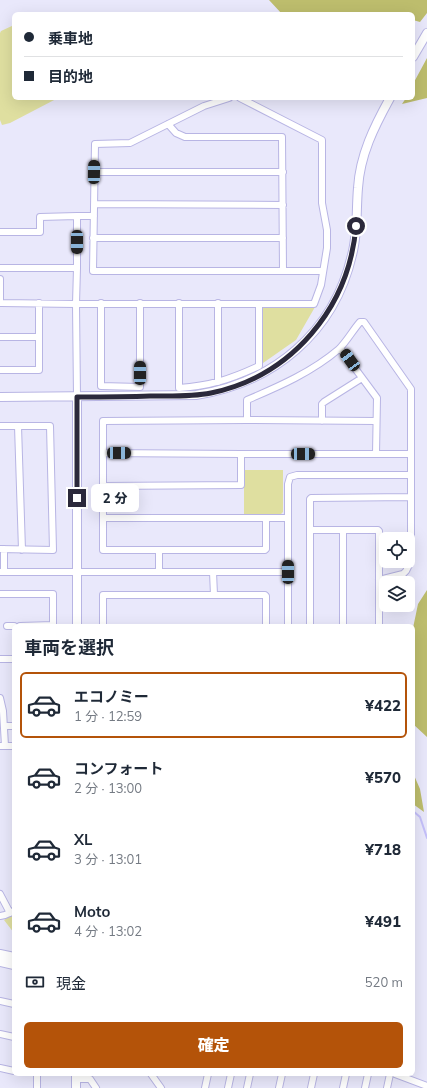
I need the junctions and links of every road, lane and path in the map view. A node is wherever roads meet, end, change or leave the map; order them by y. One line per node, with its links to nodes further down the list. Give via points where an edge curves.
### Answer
1 (427, 33): 2 (street)
2 (415, 54)
3 (224, 100): 6 (street, via 204,106)
4 (244, 100): 19 (street, via 322,140 322,203 328,230)
5 (389, 100): 36 (street, via 375,124 362,161 355,239 347,274 331,307 294,352 259,376 211,393)
6 (168, 124): 7 (street, via 130,143 95,144); 8 (street, via 176,133 185,137 282,137)
7 (94, 172): 8 (street); 9 (street)
8 (283, 172): 10 (street)
9 (94, 204): 10 (street); 12 (street)
10 (283, 205): 15 (street)
11 (77, 216): 12 (street); 13 (street, via 40,217 40,232); 17 (street)
12 (94, 216): 14 (street)
13 (0, 232)
14 (93, 238): 15 (street); 18 (street, via 93,271)
15 (283, 238): 18 (street)
16 (0, 268): 17 (street)
17 (77, 268): 27 (street)
18 (283, 271): 19 (street)
19 (323, 271): 28 (street, via 314,304)
20 (0, 279): 21 (street)
21 (0, 303): 22 (street)
22 (39, 303): 27 (street); 29 (street)
23 (101, 303): 24 (street); 24 (street, via 101,386 140,387); 27 (street)
24 (140, 303): 25 (street)
25 (179, 303): 26 (street); 34 (street, via 179,388)
26 (218, 303): 28 (street); 34 (street)
27 (76, 304): 36 (street)
28 (259, 304): 34 (street, via 259,366)
29 (39, 337): 30 (street); 32 (street, via 39,370)
30 (0, 338)
31 (340, 348): 33 (street); 37 (street, via 302,375 248,400); 45 (street, via 360,322 364,322 410,386)
32 (0, 370)
33 (362, 378): 38 (street, via 322,404); 39 (street, via 376,398)
34 (218, 382)
35 (0, 397): 36 (street)
36 (77, 397): 58 (street)
37 (247, 420): 38 (street); 42 (street, via 103,421)
38 (322, 421): 39 (street)
39 (376, 421): 44 (street)
40 (0, 426): 41 (street)
41 (18, 426): 55 (street); 55 (street, via 50,426 53,550)
42 (103, 453): 43 (street); 47 (street)
43 (241, 454): 44 (street); 47 (street, via 241,485)
44 (376, 454): 45 (street)
45 (411, 454): 46 (street)
46 (411, 476): 48 (street); 51 (street, via 293,476 288,480)
47 (103, 486): 49 (street)
48 (411, 497): 52 (street, via 311,498); 63 (street, via 410,566 403,574)
49 (103, 518): 50 (street); 56 (street, via 103,550)
50 (266, 518): 51 (street); 56 (street, via 265,550)
51 (288, 518): 61 (street)
52 (310, 530): 53 (street); 72 (street)
53 (343, 530): 62 (street, via 379,531); 73 (street)
54 (2, 549): 55 (street); 57 (street)
55 (22, 550)
56 (159, 550): 59 (street)
57 (2, 572): 58 (street)
58 (77, 572): 59 (street); 68 (street)
59 (159, 572): 60 (street)
60 (214, 572): 61 (street); 65 (street)
61 (288, 572): 71 (street)
62 (379, 576)
63 (395, 576)
64 (0, 594): 67 (street, via 53,594)
65 (214, 595): 69 (street, via 103,594); 70 (street, via 265,595)
66 (379, 612): 74 (street)
67 (53, 624)
68 (76, 624)
69 (103, 624)
70 (266, 624)
71 (288, 624)
72 (310, 624)
73 (343, 624)
74 (379, 624)
75 (0, 659): 76 (street)
76 (12, 659)
77 (0, 698): 78 (street)
78 (1, 711): 79 (street)
79 (4, 726): 80 (street); 81 (street)
80 (12, 726)
81 (2, 746)
82 (0, 894): 83 (street)
83 (12, 912): 84 (street)
84 (0, 916)
85 (0, 954): 86 (street)
86 (12, 957)
87 (0, 962): 88 (street)
88 (12, 965)
89 (0, 1001): 90 (street)
90 (12, 1004)
91 (0, 1034): 92 (street)
92 (12, 1037)
93 (0, 1068): 94 (street)
94 (12, 1070)
95 (37, 1076): 108 (street)
96 (76, 1076): 109 (street); 110 (street, via 90,1079)
97 (153, 1076): 111 (street)
98 (208, 1076): 112 (street)
99 (231, 1076): 113 (street)
100 (250, 1076): 114 (street)
101 (281, 1076): 115 (street)
102 (314, 1076): 116 (street)
103 (346, 1076): 117 (street)
104 (368, 1076): 118 (street)
105 (390, 1076): 119 (street)
106 (401, 1076): 107 (street)
107 (427, 1086)
108 (37, 1088)
109 (76, 1088)
110 (96, 1088)
111 (162, 1088)
112 (205, 1088)
113 (228, 1088)
114 (247, 1088)
115 (278, 1088)
116 (311, 1088)
117 (343, 1088)
118 (365, 1088)
119 (387, 1088)

